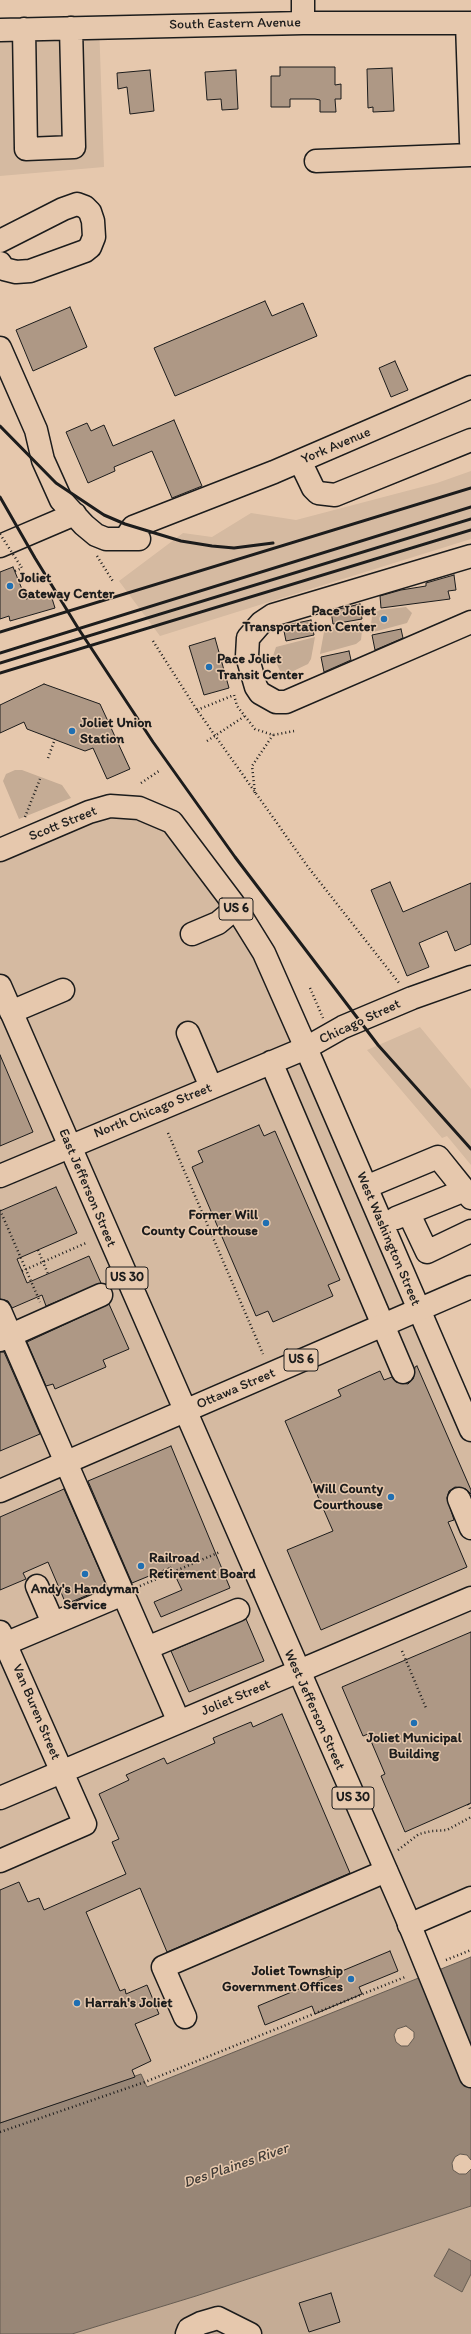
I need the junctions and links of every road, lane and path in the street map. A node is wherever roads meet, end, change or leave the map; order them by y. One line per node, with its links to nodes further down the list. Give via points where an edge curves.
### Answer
1 (303, 0): 2 (street)
2 (303, 23): 3 (street, South Eastern Avenue); 4 (street, South Eastern Avenue)
3 (469, 23): 7 (street)
4 (70, 28): 5 (street, South Eastern Avenue); 5 (street, via 74,147 26,150)
5 (24, 29): 6 (street, South Eastern Avenue)
6 (0, 30)
7 (471, 142)
8 (471, 155): 9 (street)
9 (316, 161)
10 (0, 241): 11 (street, via 78,204 90,212 93,221 94,237 90,247 84,251 30,271 16,272 4,269)
11 (0, 263)
12 (0, 348): 16 (street, via 36,430 54,454 73,494)
13 (471, 388): 15 (street, York Avenue)
14 (471, 440): 15 (street, via 335,495 318,493)
15 (300, 461): 16 (street, York Avenue, via 200,502 166,527 138,539 106,539 84,525)
16 (75, 514): 18 (street)
17 (0, 534): 20 (path, bridge, via 22,568)
18 (0, 546)
19 (471, 556): 21 (street, via 273,615 261,623 248,638 247,656 260,693 276,702 286,702)
20 (15, 571)
21 (471, 622)
22 (153, 641): 23 (path)
23 (197, 710): 24 (path, via 234,695 237,706); 27 (path)
24 (246, 716): 26 (path, via 255,729); 27 (path)
25 (294, 731): 26 (path)
26 (273, 735): 34 (path, via 252,766)
27 (215, 736): 29 (path); 34 (path)
28 (56, 739): 30 (path)
29 (207, 740)
30 (48, 758)
31 (159, 771): 33 (path)
32 (40, 779): 35 (path)
33 (141, 783)
34 (256, 794): 42 (path, via 321,884)
35 (25, 817)
36 (0, 850): 37 (street, Scott Street / US 6, via 89,812 110,806 150,811 172,822)
37 (236, 908): 38 (street, via 218,923); 48 (street, US 6, via 264,953)
38 (192, 934)
39 (471, 976): 48 (street, Chicago Street, via 343,1027)
40 (471, 981): 48 (street, Chicago Street, via 417,1012 348,1041)
41 (0, 986): 45 (street, East Jefferson Street / US 30)
42 (402, 986)
43 (310, 988): 46 (path)
44 (63, 990): 45 (street)
45 (11, 1012): 52 (street, East Jefferson Street / US 30)
46 (322, 1016)
47 (188, 1033): 50 (street)
48 (306, 1048): 49 (street, North Chicago Street); 54 (street, West Washington Street)
49 (271, 1062): 50 (street, North Chicago Street); 71 (street)
50 (211, 1087): 52 (street, North Chicago Street)
51 (168, 1133): 73 (path)
52 (69, 1145): 53 (street, North Chicago Street); 75 (street, East Jefferson Street / US 30)
53 (0, 1176)
54 (366, 1187): 55 (street, via 438,1157); 58 (street, West Washington Street)
55 (468, 1194): 57 (street)
56 (0, 1210): 63 (path)
57 (408, 1214): 58 (street); 59 (street, via 426,1252)
58 (381, 1223): 68 (street, West Washington Street)
59 (471, 1231)
60 (86, 1243): 62 (path)
61 (38, 1250): 62 (path)
62 (43, 1262): 63 (path); 65 (path)
63 (25, 1269): 64 (path); 70 (path)
64 (22, 1271)
65 (48, 1274)
66 (471, 1287): 68 (street, Ottawa Street / US 6)
67 (101, 1295): 70 (street)
68 (418, 1309): 71 (street, Ottawa Street / US 6); 76 (street, West Washington Street)
69 (0, 1311): 72 (street)
70 (47, 1319): 72 (street)
71 (382, 1325): 74 (street); 75 (street, Ottawa Street / US 6)
72 (5, 1337): 77 (street)
73 (263, 1354)
74 (403, 1372)
75 (184, 1411): 77 (street, Ottawa Street / US 6); 90 (street, West Jefferson Street / US 30)
76 (470, 1425)
77 (66, 1462): 78 (street, Ottawa Street / US 6); 83 (street)
78 (0, 1491)
79 (458, 1499): 80 (street)
80 (471, 1528)
81 (220, 1552): 83 (path)
82 (37, 1586): 86 (street)
83 (123, 1594): 86 (street); 88 (street)
84 (471, 1598): 90 (street, Joliet Street)
85 (238, 1610): 88 (street)
86 (53, 1624): 87 (street)
87 (2, 1640): 93 (street, Van Buren Street)
88 (147, 1648): 92 (street)
89 (402, 1651): 91 (path)
90 (297, 1672): 92 (street, Joliet Street); 100 (street, West Jefferson Street / US 30)
91 (426, 1708)
92 (179, 1722): 93 (street, Joliet Street)
93 (61, 1771): 94 (street, Joliet Street); 99 (street, Van Buren Street, via 85,1824)
94 (0, 1798)
95 (468, 1804): 96 (path)
96 (471, 1811)
97 (471, 1817): 98 (path, via 447,1830 432,1830 419,1834)
98 (398, 1850)
99 (0, 1861)
100 (386, 1871): 102 (street, West Jefferson Street / US 30); 106 (street, via 163,1967)
101 (471, 1898): 102 (street)
102 (409, 1925): 104 (street, West Jefferson Street / US 30)
103 (471, 1950): 104 (path)
104 (438, 1965): 107 (street, West Jefferson Street / US 30)
105 (405, 1977): 108 (path, via 145,2082)
106 (185, 2017)
107 (471, 2076)
108 (0, 2132)
109 (187, 2334): 110 (street, via 188,2329 218,2318)
110 (250, 2334)

